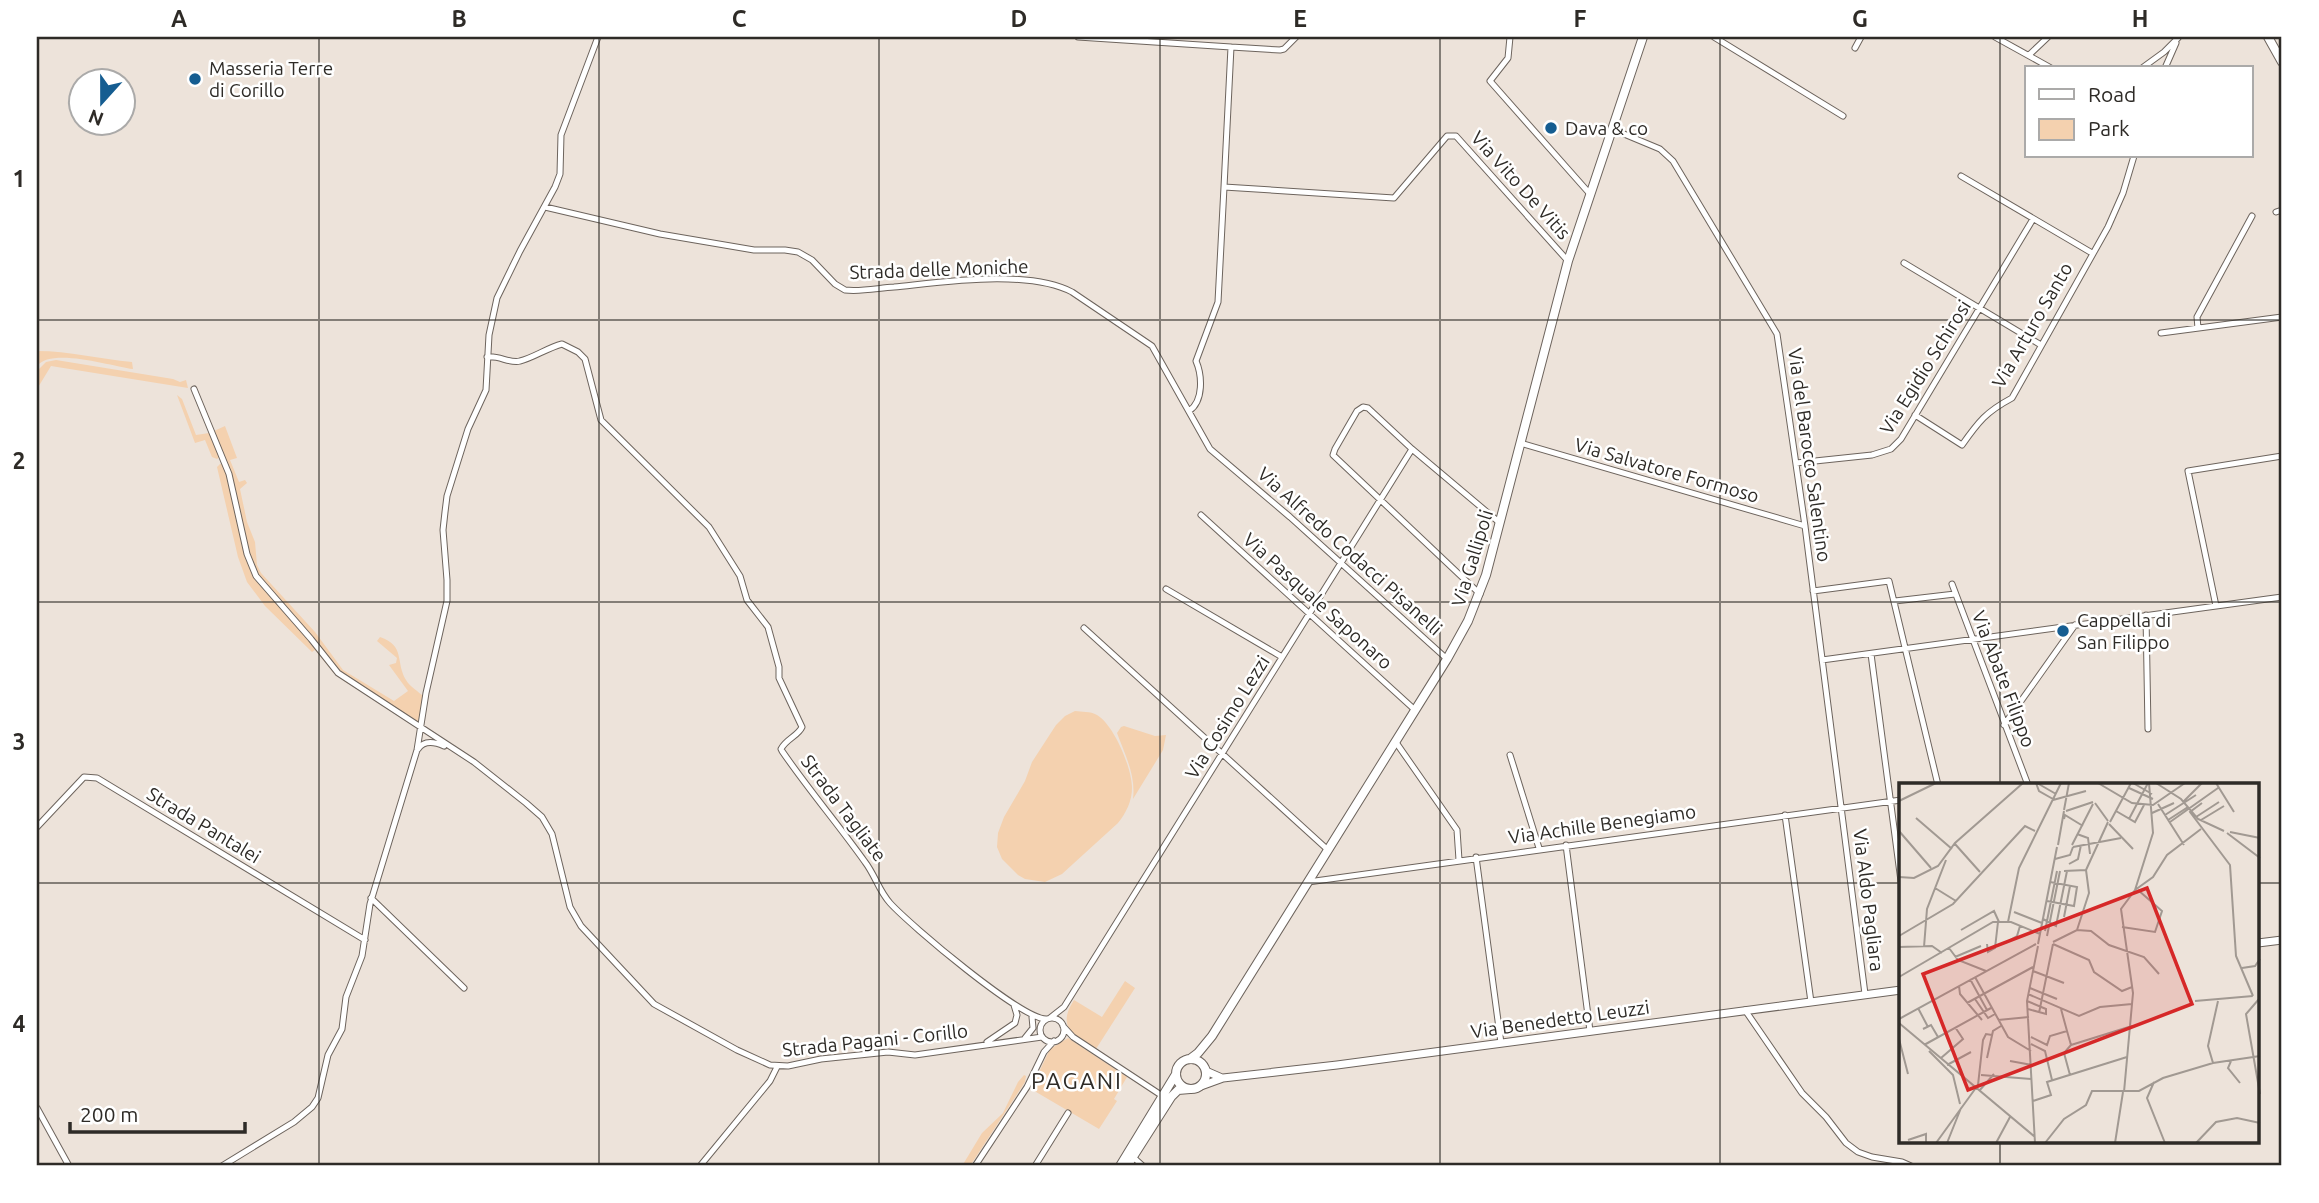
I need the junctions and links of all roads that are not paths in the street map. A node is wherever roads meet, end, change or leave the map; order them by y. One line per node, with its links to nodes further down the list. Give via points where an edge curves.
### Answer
1 (598, 37): 25 (street, via 561,135 561,174)
2 (1078, 37): 12 (street)
3 (1296, 37): 12 (street, via 1280,50)
4 (1510, 37): 24 (street, via 1508,58 1490,80)
5 (1643, 37): 20 (main road, Via Gallipoli)
6 (1714, 37): 19 (street)
7 (1861, 37): 13 (street)
8 (1995, 37): 14 (street)
9 (2048, 37): 14 (street)
10 (2269, 37): 15 (main road)
11 (2179, 38): 17 (street); 18 (street)
12 (1231, 47): 23 (street)
13 (1855, 48)
14 (2029, 55): 16 (street)
15 (2282, 62)
16 (2048, 66)
17 (2145, 66)
18 (2166, 66)
19 (1843, 116)
20 (1612, 130): 24 (main road, Via Gallipoli); 43 (street, Via del Barocco Salentino, via 1660,149 1674,160 1777,334)
21 (2133, 158): 28 (street, Via Arturo Santo, via 2108,227)
22 (1961, 176): 27 (street)
23 (1224, 187): 29 (street, Via Vito De Vitis, via 1394,198 1452,134); 38 (street, via 1218,302 1196,361 1200,395)
24 (1590, 194): 29 (main road, Via Gallipoli)
25 (545, 207): 36 (street, via 497,298); 38 (street, Strada delle Moniche, via 660,234 754,250 798,252 845,290 990,280 1060,285 1152,345)
26 (2252, 216): 33 (street, via 2197,317)
27 (2033, 219): 28 (street); 31 (street, Via Egidio Schirosi)
28 (2092, 253): 35 (street, Via Arturo Santo)
29 (1567, 261): 40 (main road, Via Gallipoli)
30 (1904, 263): 31 (street)
31 (1980, 309): 35 (street); 39 (street, Via Egidio Schirosi)
32 (2282, 317): 33 (street)
33 (2198, 328): 34 (street)
34 (2161, 333)
35 (2039, 344): 39 (street, Via Arturo Santo, via 2012,398 1985,415 1962,445)
36 (487, 356): 69 (street, via 486,390 468,429 446,504 447,600); 99 (street, Strada Tagliate, via 520,361 562,344 585,359 601,420 709,527 740,576 751,607 768,627 779,678 802,727 782,751 871,870 890,903)
37 (194, 389): 69 (street, Strada Pagani - Corillo, via 229,474 256,576 338,673)
38 (1189, 411): 48 (street, Via Alfredo Codacci Pisanelli, via 1210,449)
39 (1915, 415): 43 (street, Via Egidio Schirosi, via 1891,449)
40 (1520, 443): 46 (main road, Via Gallipoli); 47 (street, Via Salvatore Formoso)
41 (1412, 449): 44 (street, Via Cosimo Lezzi); 44 (street, via 1368,408 1357,411 1333,455); 46 (street)
42 (2282, 457): 56 (street, via 2189,471)
43 (1796, 463): 47 (street, Via del Barocco Salentino)
44 (1380, 500): 48 (street, Via Cosimo Lezzi); 52 (street)
45 (1201, 515): 57 (street, Via Pasquale Saponaro)
46 (1500, 523): 52 (main road, Via Gallipoli)
47 (1805, 526): 51 (street, Via del Barocco Salentino)
48 (1341, 562): 57 (street, Via Cosimo Lezzi); 65 (street, Via Alfredo Codacci Pisanelli)
49 (1952, 584): 53 (street, Via Abate Filippo)
50 (1166, 589): 64 (street)
51 (1813, 591): 55 (street, via 1889,581); 66 (street, Via del Barocco Salentino)
52 (1480, 594): 65 (main road, Via Gallipoli)
53 (1955, 594): 55 (street); 61 (street, Via Abate Filippo)
54 (2282, 597): 56 (street)
55 (1895, 601): 62 (street)
56 (2216, 606): 58 (street)
57 (1309, 614): 64 (street, Via Cosimo Lezzi); 67 (street, Via Pasquale Saponaro)
58 (2146, 615): 59 (street); 70 (street)
59 (2074, 625): 61 (street); 68 (street)
60 (1084, 628): 74 (street)
61 (1972, 639): 62 (street); 68 (street, Via Abate Filippo)
62 (1906, 649): 63 (street); 76 (street)
63 (1871, 654): 66 (street); 79 (street)
64 (1282, 657): 74 (street, Via Cosimo Lezzi)
65 (1447, 659): 67 (main road, Via Gallipoli)
66 (1822, 660): 80 (street, Via del Barocco Salentino)
67 (1415, 710): 71 (main road, Via Gallipoli)
68 (2004, 725): 77 (street, Via Abate Filippo)
69 (422, 729): 72 (street, Strada Pagani - Corillo); 73 (street)
70 (2148, 729)
71 (1395, 741): 85 (main road, Via Gallipoli); 87 (street, via 1457,830)
72 (453, 749): 73 (street, via 430,743); 116 (street, Strada Pagani - Corillo, via 526,803 548,826 572,914 654,1004)
73 (417, 750): 90 (street)
74 (1222, 754): 85 (street); 97 (street, Via Cosimo Lezzi)
75 (1510, 755): 84 (street)
76 (1938, 783)
77 (2028, 783)
78 (1899, 800): 79 (street, Via Achille Benegiamo)
79 (1890, 802): 80 (street, Via Achille Benegiamo); 88 (street)
80 (1842, 808): 81 (street, Via Achille Benegiamo); 96 (street, Via Aldo Pagliara)
81 (1785, 815): 83 (street, Via Achille Benegiamo); 98 (street)
82 (37, 827): 91 (street, Strada Pantalei, via 84,777 92,776)
83 (1566, 845): 84 (street, Via Achille Benegiamo); 105 (street)
84 (1539, 848): 86 (street, Via Achille Benegiamo)
85 (1328, 850): 89 (main road, Via Gallipoli)
86 (1475, 857): 87 (street, Via Achille Benegiamo); 113 (street)
87 (1459, 860): 89 (street, Via Achille Benegiamo)
88 (1899, 867)
89 (1308, 882): 107 (main road, Via Gallipoli)
90 (371, 898): 91 (street); 94 (street)
91 (365, 940): 127 (street, via 346,997 342,1029 328,1055 315,1103 294,1122)
92 (2282, 940): 93 (street)
93 (2260, 943)
94 (464, 988)
95 (1899, 990): 96 (street, Via Benedetto Leuzzi)
96 (1865, 995): 98 (street, Via Benedetto Leuzzi)
97 (1068, 1001): 102 (street, Via Cosimo Lezzi); 103 (street, Via Cosimo Lezzi)
98 (1811, 1002): 100 (street, Via Benedetto Leuzzi)
99 (1014, 1005): 101 (street, Strada Tagliate); 112 (street, via 1015,1023)
100 (1745, 1010): 105 (street, Via Benedetto Leuzzi); 134 (street, via 1802,1093 1846,1143 1872,1157)
101 (1032, 1016): 102 (street, Strada Tagliate); 109 (street, via 1033,1028)
102 (1048, 1019): 103 (street, via 1057,1019); 104 (street, Strada Pagani - Corillo)
103 (1062, 1025): 106 (street); 108 (street)
104 (1040, 1027): 109 (street, Strada Pagani - Corillo); 110 (street)
105 (1590, 1031): 113 (street, Via Benedetto Leuzzi)
106 (1062, 1035): 108 (street); 111 (street)
107 (1212, 1036): 115 (main road, Via Gallipoli); 117 (main road, Via Gallipoli, via 1204,1054)
108 (1073, 1037): 122 (street)
109 (1025, 1038): 110 (street, Strada Pagani - Corillo); 112 (street, Strada Pagani - Corillo)
110 (1043, 1038): 111 (street, Strada Pagani - Corillo); 114 (street)
111 (1054, 1041): 114 (street)
112 (984, 1043): 116 (street, Strada Pagani - Corillo, via 915,1055 852,1055)
113 (1501, 1043): 119 (street, Via Benedetto Leuzzi)
114 (1042, 1055): 129 (street)
115 (1190, 1059): 117 (main road, via 1198,1060); 118 (main road, Via Gallipoli, via 1179,1065)
116 (777, 1067): 128 (street)
117 (1205, 1069): 119 (street, Via Benedetto Leuzzi); 120 (main road, Via Gallipoli)
118 (1176, 1074): 121 (main road, via 1180,1084); 122 (main road, Via Gallipoli)
119 (1223, 1078): 120 (street, Via Benedetto Leuzzi)
120 (1201, 1086): 121 (main road)
121 (1190, 1089): 125 (main road, via 1178,1090 1171,1097)
122 (1164, 1097): 131 (main road, Via Gallipoli)
123 (37, 1108): 126 (street)
124 (1068, 1114): 130 (street)
125 (1133, 1157): 132 (main road); 133 (street)
126 (69, 1166)
127 (222, 1166)
128 (700, 1166)
129 (975, 1166)
130 (1035, 1166)
131 (1120, 1166)
132 (1127, 1166)
133 (1143, 1166)
134 (1911, 1166)

